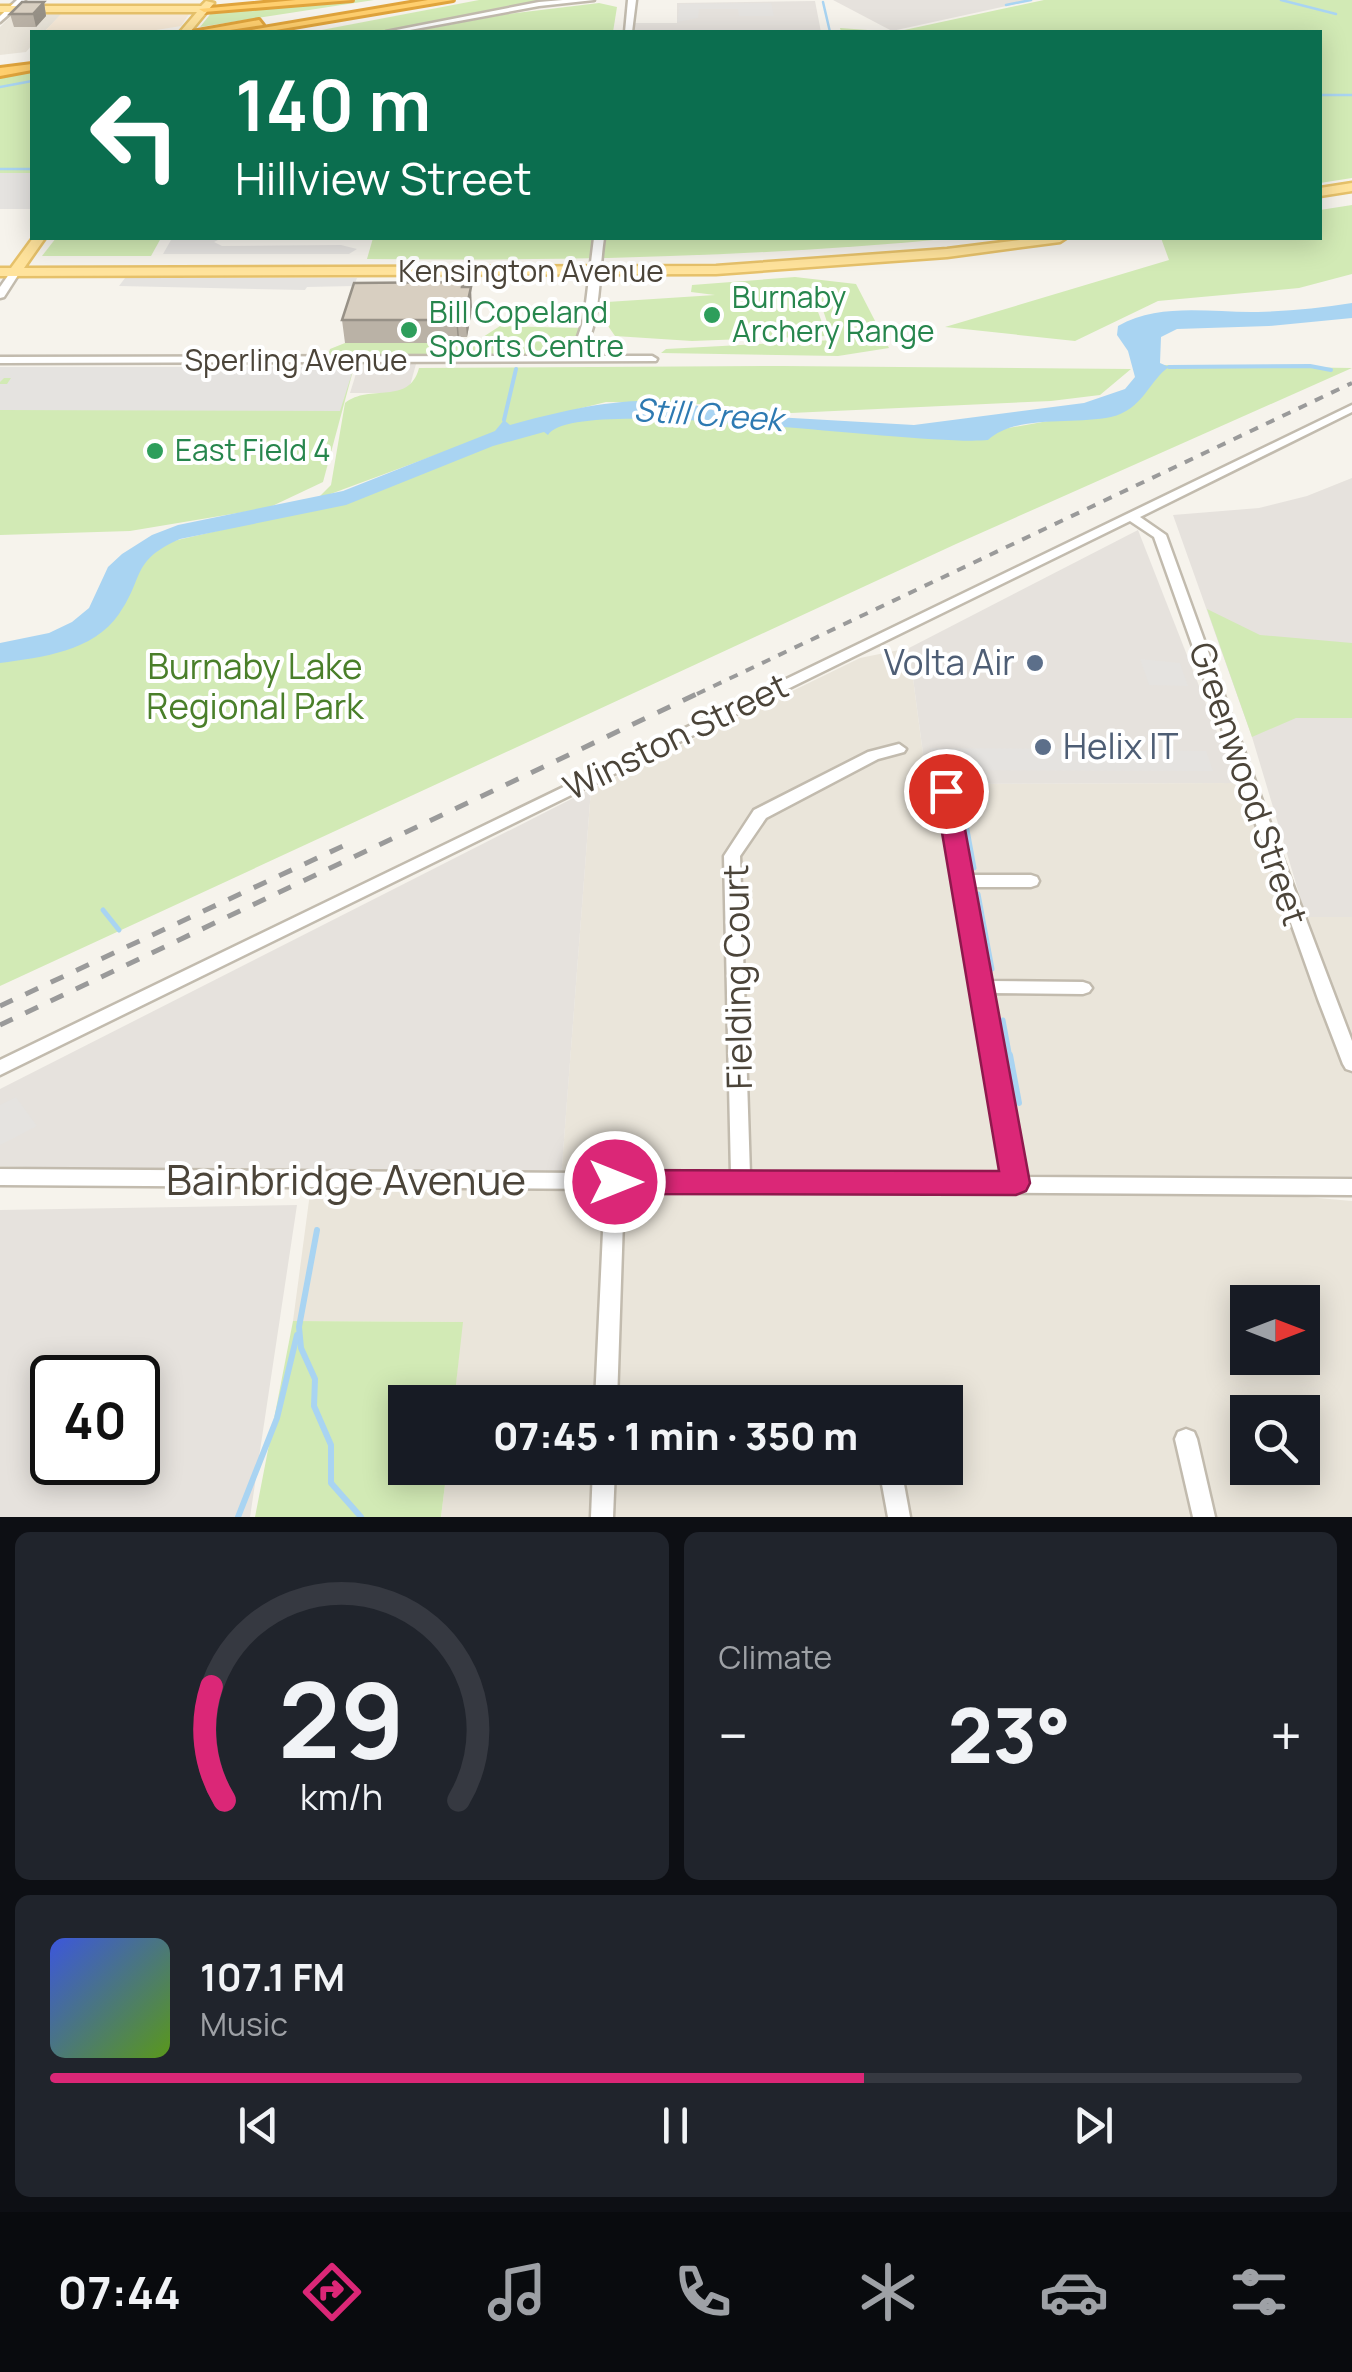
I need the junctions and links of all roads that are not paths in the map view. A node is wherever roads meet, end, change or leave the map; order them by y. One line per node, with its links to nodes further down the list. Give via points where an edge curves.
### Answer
1 (21, 0): 8 (street)
2 (347, 0): 6 (highway, via 234,8)
3 (448, 0): 7 (highway)
4 (590, 0): 14 (street)
5 (632, 0): 15 (street)
6 (209, 3): 8 (main road); 10 (main road)
7 (401, 4): 11 (highway); 12 (highway); 13 (highway)
8 (6, 9): 9 (street)
9 (0, 20)
10 (192, 30)
11 (199, 30)
12 (257, 30)
13 (305, 30)
14 (400, 30)
15 (628, 30)
16 (30, 63): 17 (highway)
17 (0, 64)
18 (30, 64): 19 (highway)
19 (0, 72)
20 (1352, 187): 21 (main road)
21 (1322, 192)
22 (37, 240): 26 (main road)
23 (600, 240): 27 (street)
24 (981, 240): 27 (main road, Kensington Avenue, via 808,258)
25 (1042, 240): 27 (main road, Kensington Avenue, via 826,264)
26 (9, 269): 27 (main road, Kensington Avenue); 28 (street)
27 (593, 269): 31 (street, via 587,341 576,356)
28 (0, 295)
29 (652, 359): 31 (street, Sperling Avenue)
30 (0, 360): 31 (street, Sperling Avenue)
31 (558, 361)
32 (1352, 408): 33 (street, Winston Street)
33 (1132, 516): 40 (street, Greenwood Street, via 1160,535); 41 (street, Winston Street)
34 (898, 749): 44 (street, Fielding Court, via 873,755 760,814 732,856)
35 (946, 791): 36 (street)
36 (963, 881): 37 (street); 38 (street)
37 (1032, 881)
38 (982, 986): 39 (street); 45 (street)
39 (1083, 988)
40 (1352, 1064)
41 (0, 1068)
42 (0, 1177): 43 (street, Bainbridge Avenue)
43 (615, 1182): 44 (street, Bainbridge Avenue); 47 (street)
44 (742, 1182): 45 (street, Bainbridge Avenue)
45 (1016, 1183): 46 (street, Bainbridge Avenue)
46 (1352, 1187)
47 (607, 1385)
48 (1186, 1440): 53 (street)
49 (603, 1485): 51 (street)
50 (893, 1485): 52 (street)
51 (602, 1517)
52 (900, 1517)
53 (1204, 1517)

